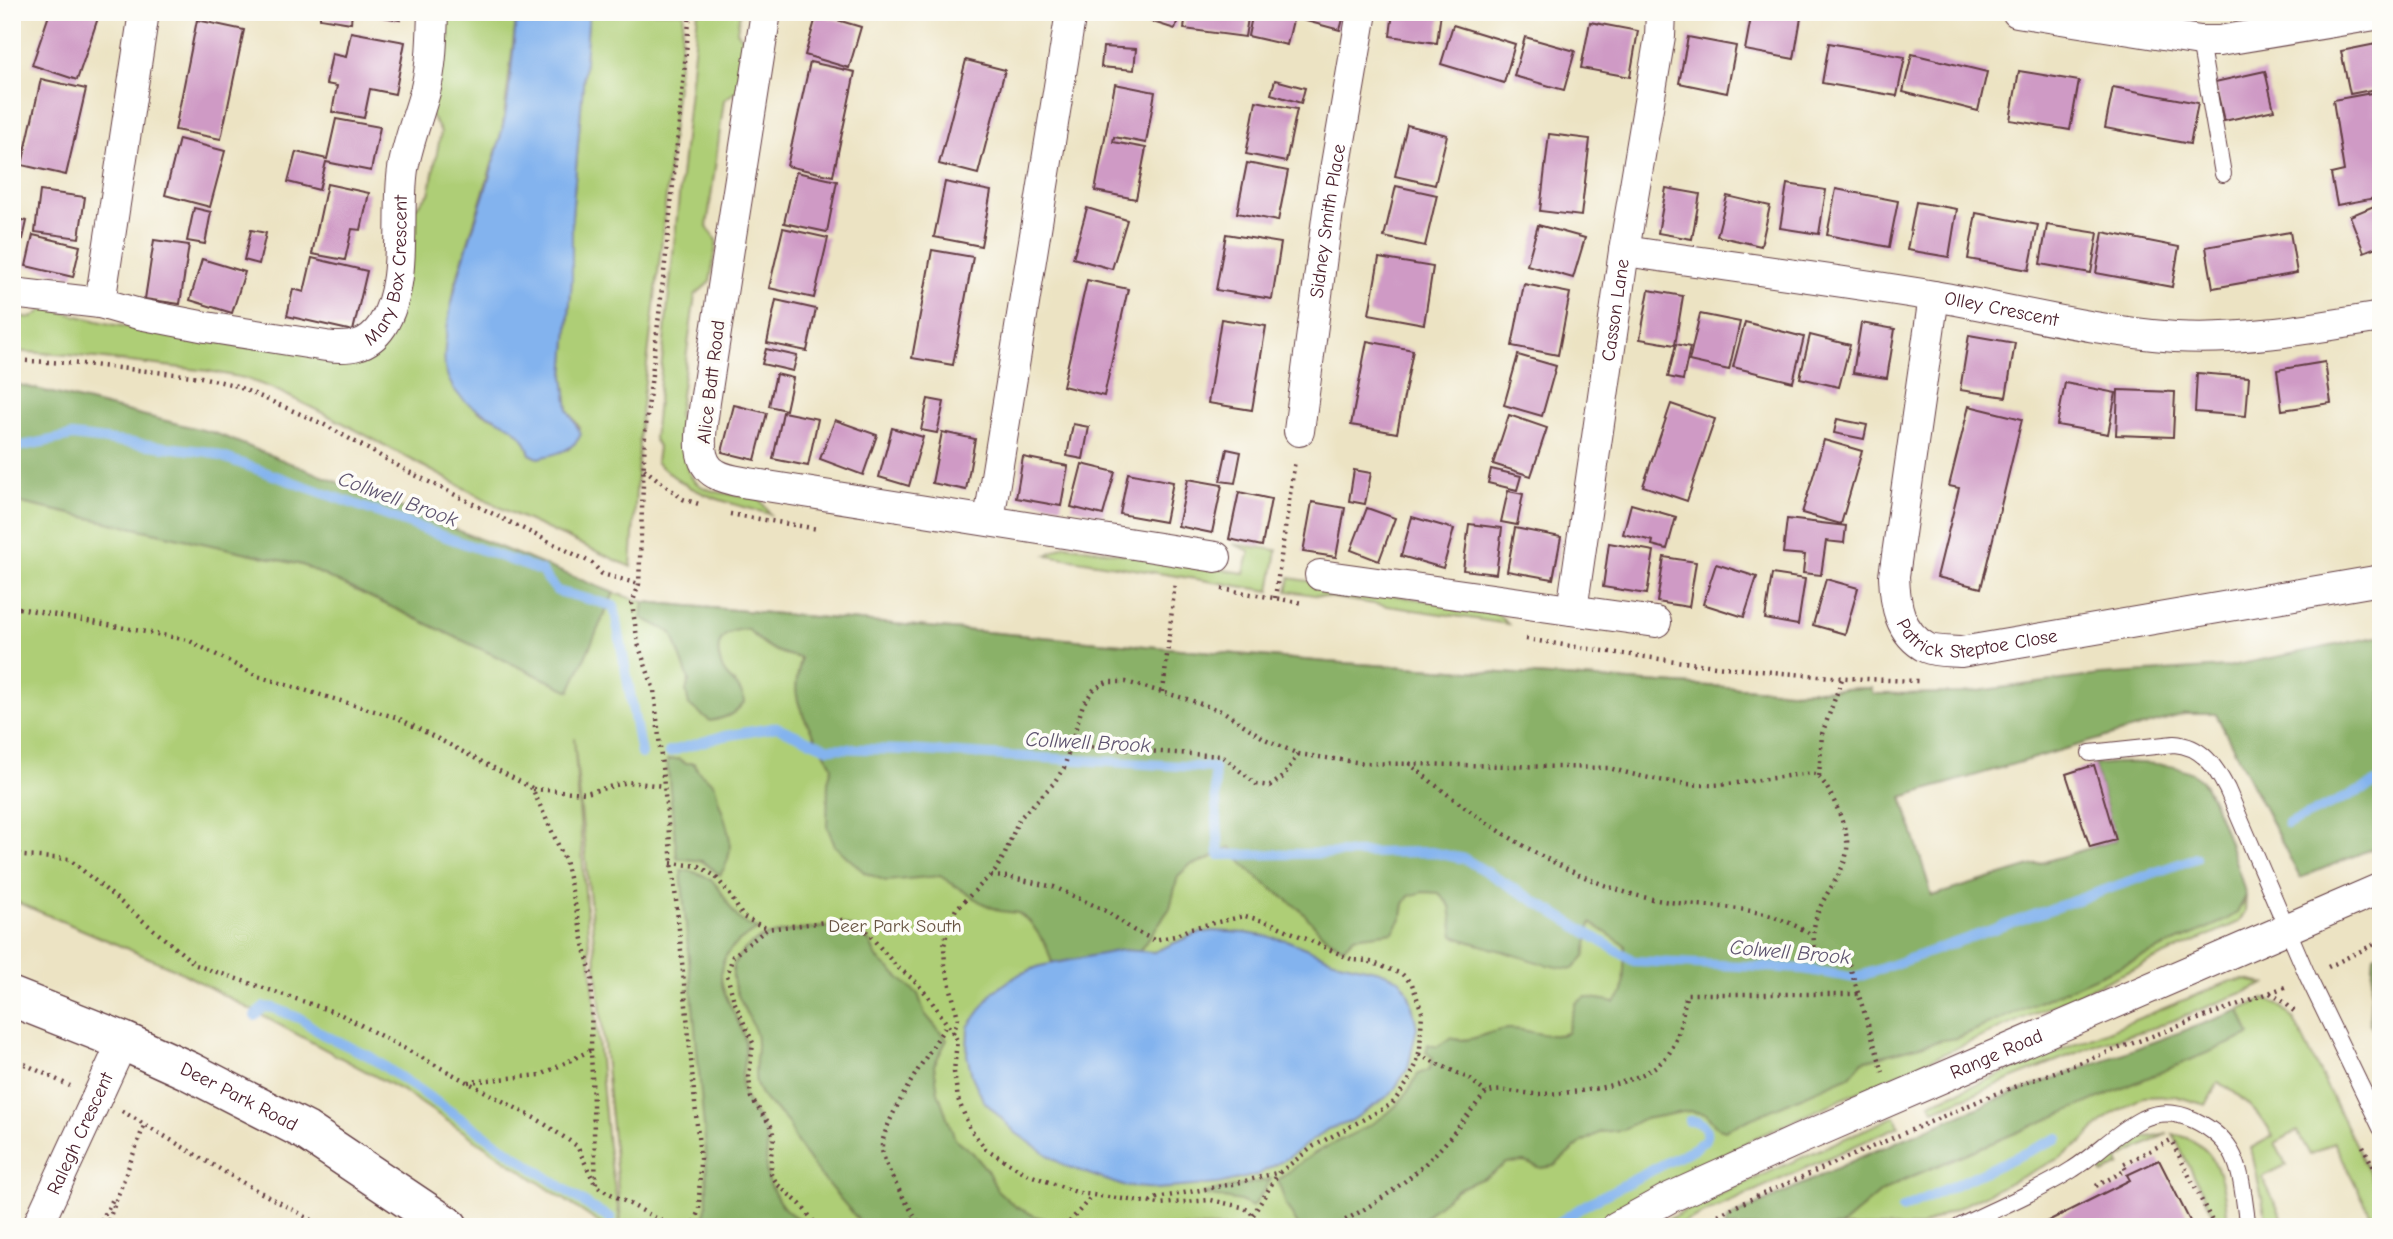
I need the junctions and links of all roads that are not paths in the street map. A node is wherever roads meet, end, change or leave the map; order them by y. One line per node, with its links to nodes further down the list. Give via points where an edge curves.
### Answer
1 (144, 12): 15 (street)
2 (433, 12): 15 (street, Mary Box Crescent, via 430,66 403,168 394,291 376,334 356,346 326,346 206,327)
3 (766, 12): 18 (street, Alice Batt Road, via 705,402 702,455 715,474 727,479)
4 (1072, 12): 18 (street)
5 (1362, 12): 17 (street, Sidney Smith Place, via 1328,211)
6 (1661, 12): 12 (street, Casson Lane)
7 (2017, 12): 9 (street)
8 (2381, 14): 10 (street, via 2240,39)
9 (2069, 16): 10 (street)
10 (2200, 41): 11 (lane)
11 (2223, 174)
12 (1624, 251): 14 (street, Olley Crescent); 22 (street, Casson Lane)
13 (12, 293): 15 (street, Mary Box Crescent)
14 (1934, 296): 16 (street, Olley Crescent, via 2094,327 2177,337 2273,332); 21 (street, Patrick Steptoe Close, via 1894,576 1895,607 1907,631 1928,649 1961,652)
15 (100, 303)
16 (2381, 317)
17 (1299, 431)
18 (989, 520): 19 (street, Alice Batt Road)
19 (1216, 557)
20 (1320, 575): 22 (street)
21 (2381, 580)
22 (1572, 610): 23 (street)
23 (1656, 622)
24 (2090, 754): 26 (lane, via 2174,744 2200,751 2227,789)
25 (2381, 888): 26 (street, Range Road)
26 (2287, 929): 29 (lane); 32 (street, Range Road, via 1891,1099 1669,1198)
27 (12, 997): 28 (street, Deer Park Road)
28 (123, 1041): 30 (street, Ralegh Crescent); 31 (street, Deer Park Road, via 306,1131)
29 (2381, 1128)
30 (37, 1227)
31 (449, 1227)
32 (1616, 1227)
33 (1959, 1227): 34 (lane, via 2070,1171 2141,1119 2171,1113 2211,1130 2232,1149)
34 (2248, 1227)

